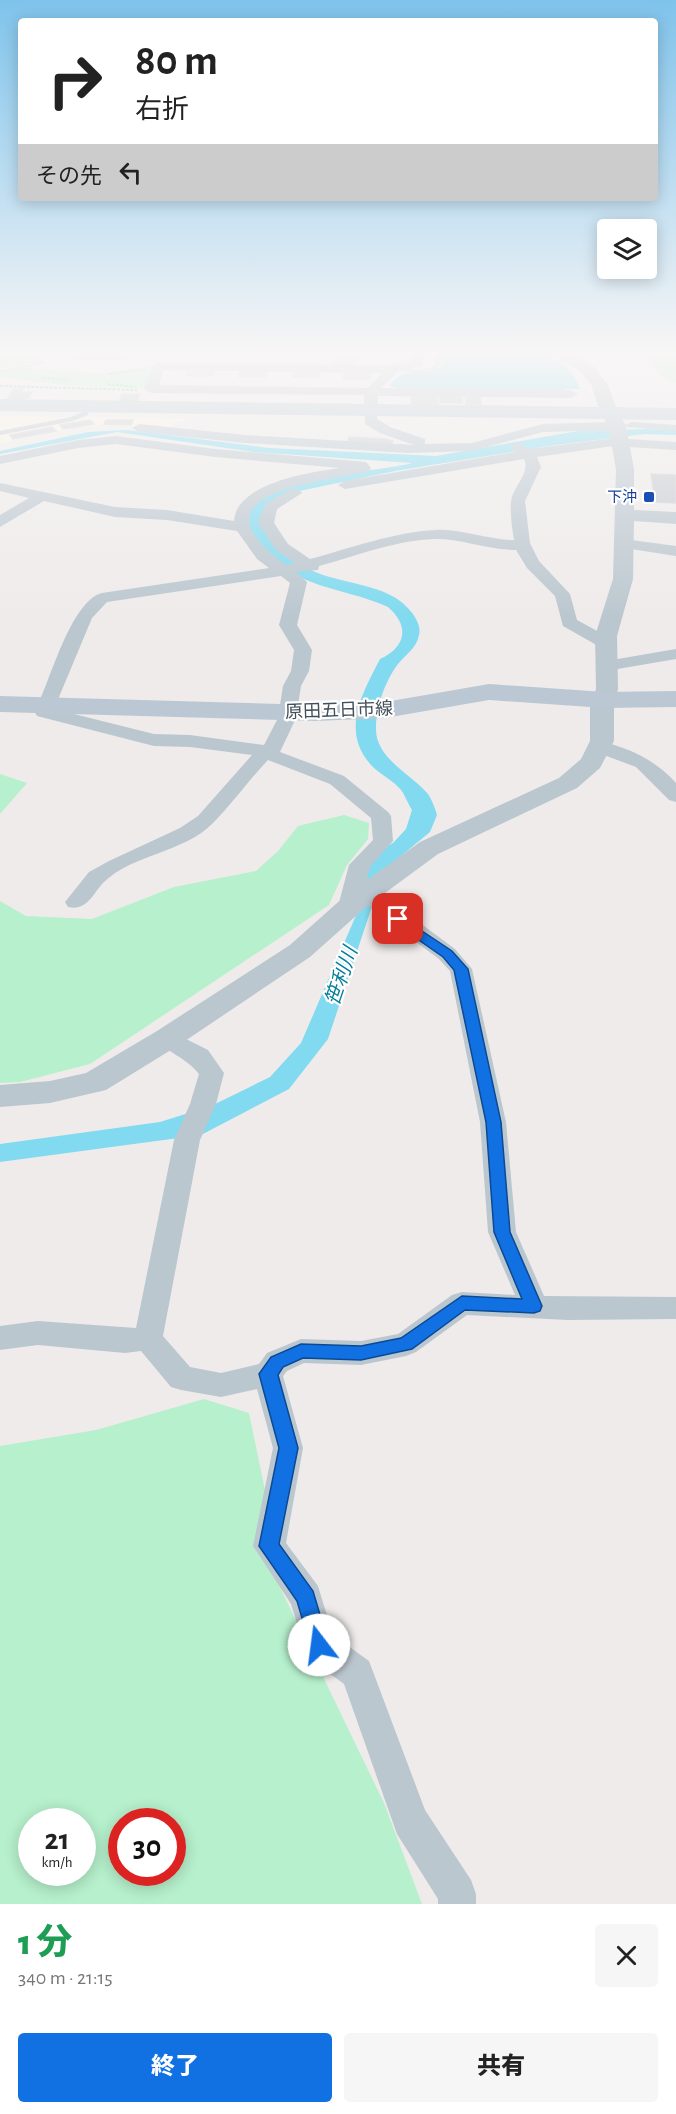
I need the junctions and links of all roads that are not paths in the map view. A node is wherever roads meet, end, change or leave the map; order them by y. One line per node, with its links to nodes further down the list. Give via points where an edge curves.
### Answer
1 (21, 439): 11 (street)
2 (244, 439): 13 (street, via 408,449)
3 (413, 439): 13 (street)
4 (508, 439): 9 (street)
5 (615, 439): 14 (street)
6 (623, 439): 19 (street)
7 (648, 439): 10 (street)
8 (655, 439): 12 (street)
9 (504, 440): 13 (street, via 472,447); 14 (street)
10 (658, 443)
11 (0, 444)
12 (676, 446)
13 (438, 447)
14 (528, 454): 16 (street); 24 (street, via 534,472 518,503)
15 (0, 460): 16 (street, via 116,440 361,465)
16 (370, 473): 22 (street, via 311,478 270,490 247,506); 26 (street, via 293,493 270,507 266,523 282,547)
17 (0, 487): 18 (street)
18 (40, 497): 21 (street); 22 (street, via 115,512 167,515)
19 (625, 515): 20 (street); 23 (street)
20 (676, 518)
21 (0, 522)
22 (242, 527): 27 (street, via 262,556)
23 (624, 544): 25 (street); 28 (street, via 623,579)
24 (522, 545): 26 (street, via 493,546 439,534 407,538); 28 (street, via 564,596 568,622)
25 (676, 551)
26 (308, 566): 27 (street)
27 (284, 571): 34 (street, via 102,598 84,616); 35 (street, via 299,582 288,625 303,650)
28 (606, 643): 30 (street)
29 (676, 654): 30 (street)
30 (606, 666): 32 (street)
31 (676, 699): 32 (main road, 原田五日市線)
32 (604, 700): 35 (main road, 原田五日市線, via 489,692 368,712); 36 (street)
33 (0, 704): 34 (main road, 原田五日市線)
34 (43, 705): 35 (main road, 原田五日市線); 37 (street, via 44,712 128,735)
35 (288, 712): 37 (street, via 274,747)
36 (600, 747): 38 (street, via 635,756 661,777); 39 (street, via 591,763 568,783 447,838)
37 (267, 751): 39 (street, via 337,780 381,816 383,841 360,865); 40 (street, via 205,820 97,877)
38 (676, 796)
39 (367, 899): 41 (street, via 300,951); 43 (street, via 447,954 461,969 493,1122 502,1232)
40 (76, 902)
41 (168, 1038): 42 (street, via 95,1082 50,1092); 46 (street, via 199,1056 212,1073 187,1140)
42 (0, 1096)
43 (534, 1306): 44 (street); 47 (street, via 462,1303 406,1344 361,1353 301,1351 277,1362)
44 (676, 1308)
45 (0, 1338): 46 (street, via 38,1333 125,1341)
46 (148, 1339): 47 (street, via 181,1378 221,1385)
47 (268, 1374): 48 (street, via 288,1448 268,1546 306,1597 319,1645 357,1673 410,1821 457,1894)
48 (457, 1904)

